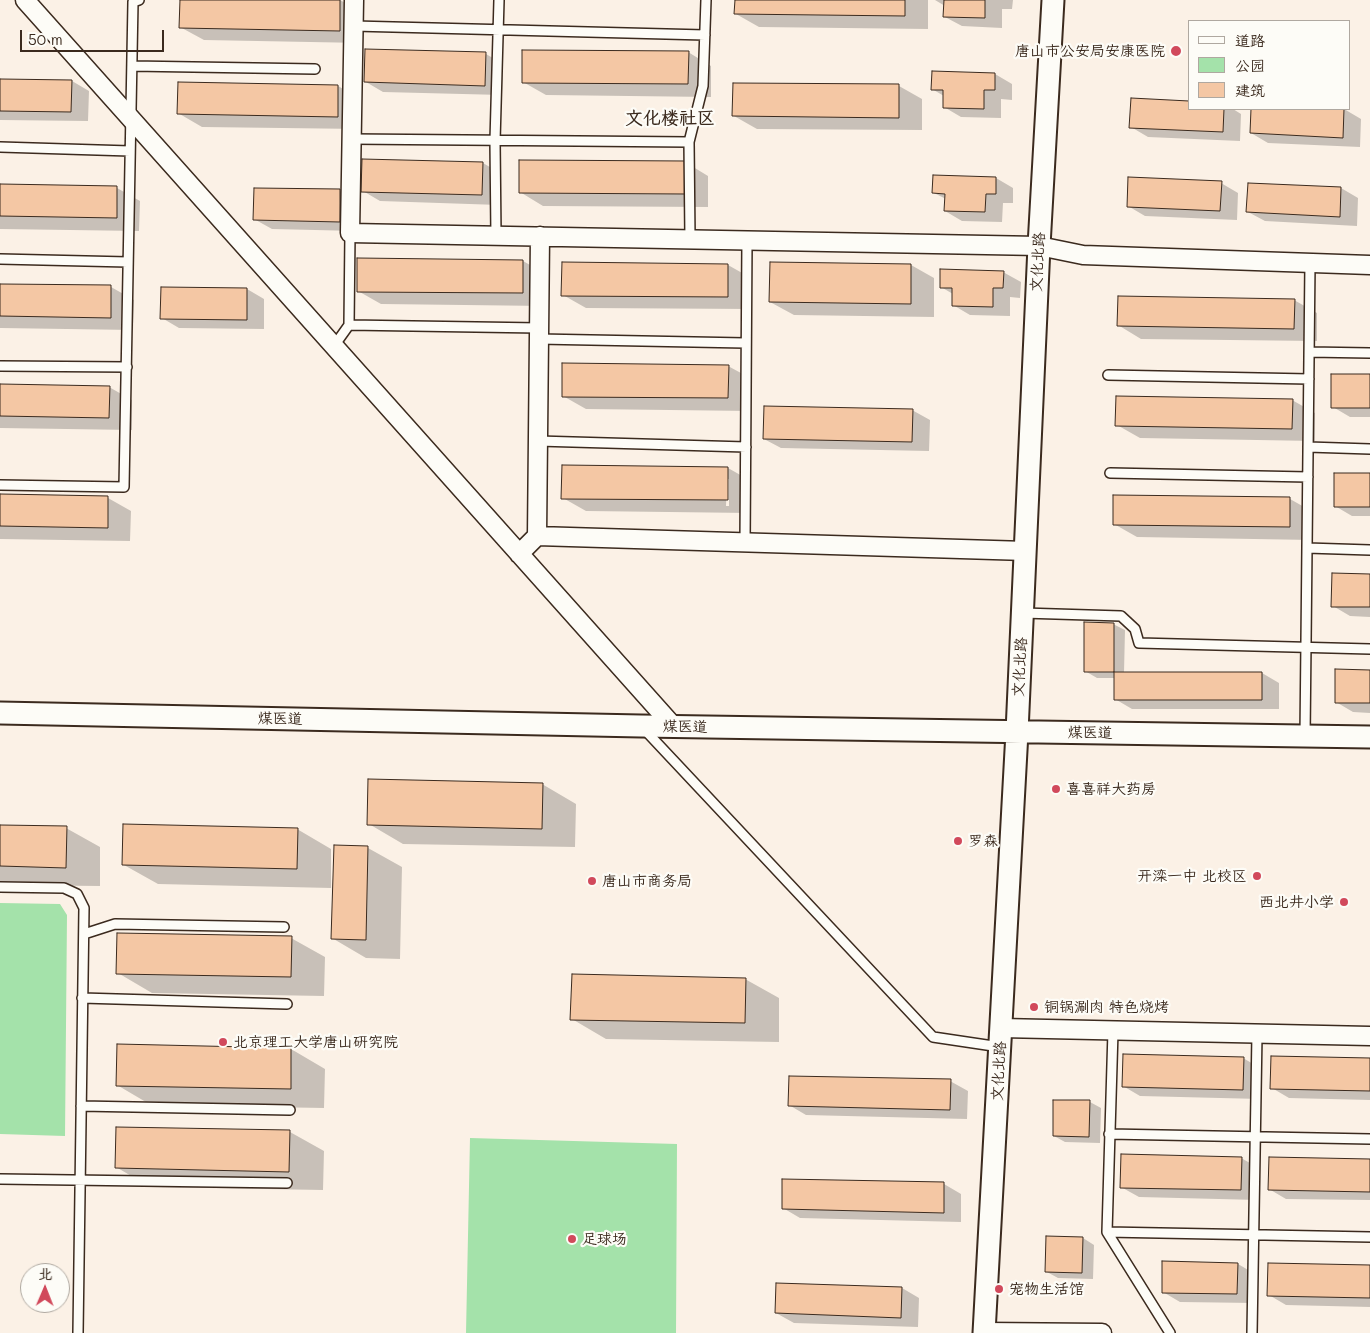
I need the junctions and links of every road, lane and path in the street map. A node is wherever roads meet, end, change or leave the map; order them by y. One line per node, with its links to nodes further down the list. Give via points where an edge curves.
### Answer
1 (25, 0): 12 (street)
2 (139, 0): 10 (lane, via 133,2)
3 (354, 0): 7 (street)
4 (499, 0): 8 (lane)
5 (706, 0): 9 (lane)
6 (1053, 0): 23 (street, 文化北路)
7 (354, 26): 8 (lane); 13 (street)
8 (498, 30): 9 (lane); 14 (lane)
9 (705, 34): 15 (lane, via 703,86)
10 (132, 66): 11 (lane); 12 (lane)
11 (316, 69)
12 (131, 119): 17 (lane); 31 (street)
13 (352, 139): 14 (lane); 18 (street)
14 (495, 141): 15 (lane); 19 (lane)
15 (689, 142): 21 (lane)
16 (0, 147): 17 (lane)
17 (130, 151): 25 (lane)
18 (350, 233): 19 (street); 28 (lane)
19 (496, 236): 20 (street)
20 (540, 236): 21 (street); 29 (street)
21 (690, 239): 22 (street)
22 (747, 240): 23 (street); 30 (lane)
23 (1039, 246): 26 (street, via 1083,255); 49 (street, 文化北路)
24 (0, 260): 25 (lane)
25 (128, 262): 35 (lane)
26 (1310, 263): 27 (street); 32 (lane)
27 (1370, 265)
28 (349, 325): 29 (lane); 31 (lane)
29 (539, 334): 30 (lane); 38 (street)
30 (745, 343): 39 (lane)
31 (334, 346): 50 (street)
32 (1309, 352): 33 (lane); 37 (lane)
33 (1370, 353)
34 (0, 366): 35 (lane)
35 (126, 367): 44 (lane, via 124,487)
36 (1108, 374): 37 (lane)
37 (1309, 379): 40 (lane)
38 (538, 441): 39 (lane); 45 (street)
39 (746, 447): 46 (lane)
40 (1308, 447): 41 (lane); 43 (lane)
41 (1370, 448)
42 (1110, 474): 43 (lane)
43 (1308, 477): 47 (lane)
44 (0, 485)
45 (537, 536): 46 (street); 50 (street)
46 (745, 543): 49 (street)
47 (1307, 548): 48 (lane); 52 (lane)
48 (1370, 550)
49 (1026, 551): 51 (street, 文化北路)
50 (519, 554): 56 (street)
51 (1023, 613): 52 (lane, via 1121,616 1135,629 1139,643); 57 (street, 文化北路)
52 (1306, 648): 53 (lane); 58 (lane)
53 (1370, 650)
54 (0, 713): 55 (street, 煤医道)
55 (641, 726): 56 (street, 煤医道); 68 (lane, via 933,1037)
56 (674, 726): 57 (street, 煤医道)
57 (1017, 732): 58 (street, 煤医道); 68 (street, 文化北路)
58 (1305, 736): 59 (street, 煤医道)
59 (1370, 737)
60 (0, 887): 62 (lane, via 64,888 77,894 84,908)
61 (284, 927): 62 (lane, via 115,924)
62 (84, 934): 63 (lane)
63 (82, 998): 64 (lane); 69 (lane)
64 (287, 1004)
65 (1113, 1031): 66 (street); 68 (street); 71 (lane)
66 (1257, 1034): 67 (street); 72 (lane)
67 (1370, 1036)
68 (1001, 1038): 80 (street, 文化北路)
69 (81, 1106): 70 (lane); 75 (lane)
70 (290, 1110)
71 (1109, 1134): 72 (lane); 77 (lane)
72 (1255, 1136): 73 (lane); 78 (lane)
73 (1370, 1138)
74 (0, 1179): 75 (lane)
75 (80, 1181): 76 (lane); 81 (lane)
76 (287, 1183)
77 (1107, 1232): 78 (lane); 83 (lane)
78 (1254, 1235): 79 (lane); 84 (lane)
79 (1370, 1237)
80 (984, 1332): 82 (street)
81 (78, 1333)
82 (1102, 1333)
83 (1170, 1333)
84 (1252, 1333)

